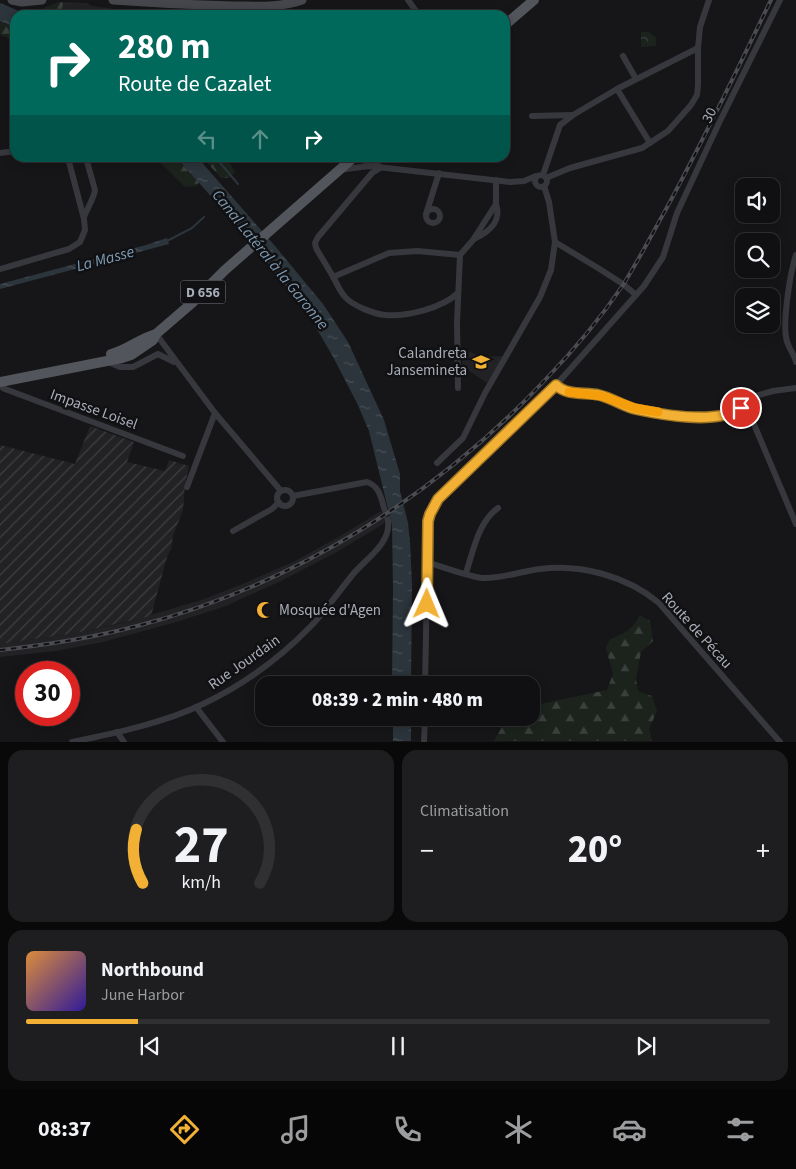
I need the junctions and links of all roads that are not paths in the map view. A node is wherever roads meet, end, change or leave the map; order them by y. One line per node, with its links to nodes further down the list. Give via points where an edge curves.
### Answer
1 (12, 0): 2 (street)
2 (42, 0)
3 (113, 0): 4 (street, via 257,6 285,5)
4 (302, 0)
5 (534, 0): 8 (main road)
6 (709, 0): 9 (street, via 700,27)
7 (780, 0): 44 (street, 30, via 681,204 661,262)
8 (510, 22)
9 (698, 48): 11 (street); 17 (street, via 698,85 694,100 668,131)
10 (623, 56): 11 (street)
11 (636, 79): 12 (street)
12 (617, 89): 14 (street); 17 (street)
13 (552, 115): 14 (street); 15 (street); 16 (street)
14 (573, 115): 16 (street)
15 (532, 116)
16 (560, 126): 28 (street)
17 (650, 143): 28 (street)
18 (69, 162): 32 (street)
19 (87, 162): 33 (street, via 95,190)
20 (348, 162): 26 (main road, D 656)
21 (366, 162): 24 (street)
22 (375, 162): 25 (street)
23 (378, 162): 25 (street)
24 (369, 166): 25 (street); 26 (street)
25 (379, 167): 27 (street); 42 (street, via 315,243)
26 (338, 170): 45 (main road, D 656)
27 (439, 173): 29 (street); 35 (street)
28 (542, 176): 30 (street); 31 (street, via 546,183); 31 (street, via 534,181)
29 (496, 180): 30 (street); 34 (street)
30 (510, 182): 31 (street)
31 (541, 186): 38 (street, via 549,202)
32 (79, 200): 33 (street); 36 (street)
33 (90, 202): 36 (street)
34 (496, 204): 37 (street); 37 (street, via 495,225)
35 (426, 214)
36 (84, 219): 41 (street, via 84,236 75,247)
37 (473, 240): 39 (street)
38 (555, 242): 44 (street); 58 (street, via 551,270 540,297 485,392 463,438)
39 (460, 255): 42 (street, via 417,251 389,253); 43 (street)
40 (796, 255): 47 (street, via 786,335 788,348)
41 (0, 268)
42 (334, 277): 43 (street, via 348,300 385,315 438,306)
43 (458, 293): 53 (street)
44 (636, 295): 52 (street, 30)
45 (156, 334): 46 (main road, D 656); 48 (main road, D 656, via 131,355); 49 (street)
46 (119, 352): 48 (main road); 50 (main road, D 656, via 69,364)
47 (795, 357)
48 (104, 362): 49 (street, via 133,367 158,354); 50 (main road, D 656)
49 (177, 364): 56 (street)
50 (62, 369): 51 (main road, D 656)
51 (1, 382): 57 (street, Impasse Loisel, via 5,389)
52 (556, 385): 55 (street, via 564,391 602,396 635,408 690,417 714,418); 68 (street, 30, via 438,499 428,521)
53 (458, 388)
54 (796, 388): 55 (street, via 749,398)
55 (739, 410): 66 (street, via 753,422)
56 (215, 414): 59 (street); 60 (street)
57 (183, 456)
58 (437, 462)
59 (187, 487)
60 (281, 491): 61 (street, via 292,492); 62 (street, via 277,496)
61 (293, 496): 62 (street, via 292,503 287,506); 63 (street, via 367,482 377,488)
62 (279, 502): 67 (street)
63 (384, 508)
64 (498, 508): 69 (street, via 481,530)
65 (388, 521): 71 (street, Rue Jourdain, via 388,532 383,542 312,625 250,677)
66 (796, 524)
67 (233, 531)
68 (427, 562): 69 (street, Route de Pécau); 70 (street, 30)
69 (466, 573): 78 (street, Route de Pécau, via 485,578 541,568 569,568 596,572 628,583 659,603)
70 (426, 676)
71 (196, 707): 73 (street, Rue Jourdain); 76 (street)
72 (425, 726): 77 (street)
73 (117, 732): 74 (street, Rue Jourdain); 75 (street)
74 (72, 742)
75 (124, 742)
76 (222, 742)
77 (424, 742)
78 (780, 742)

